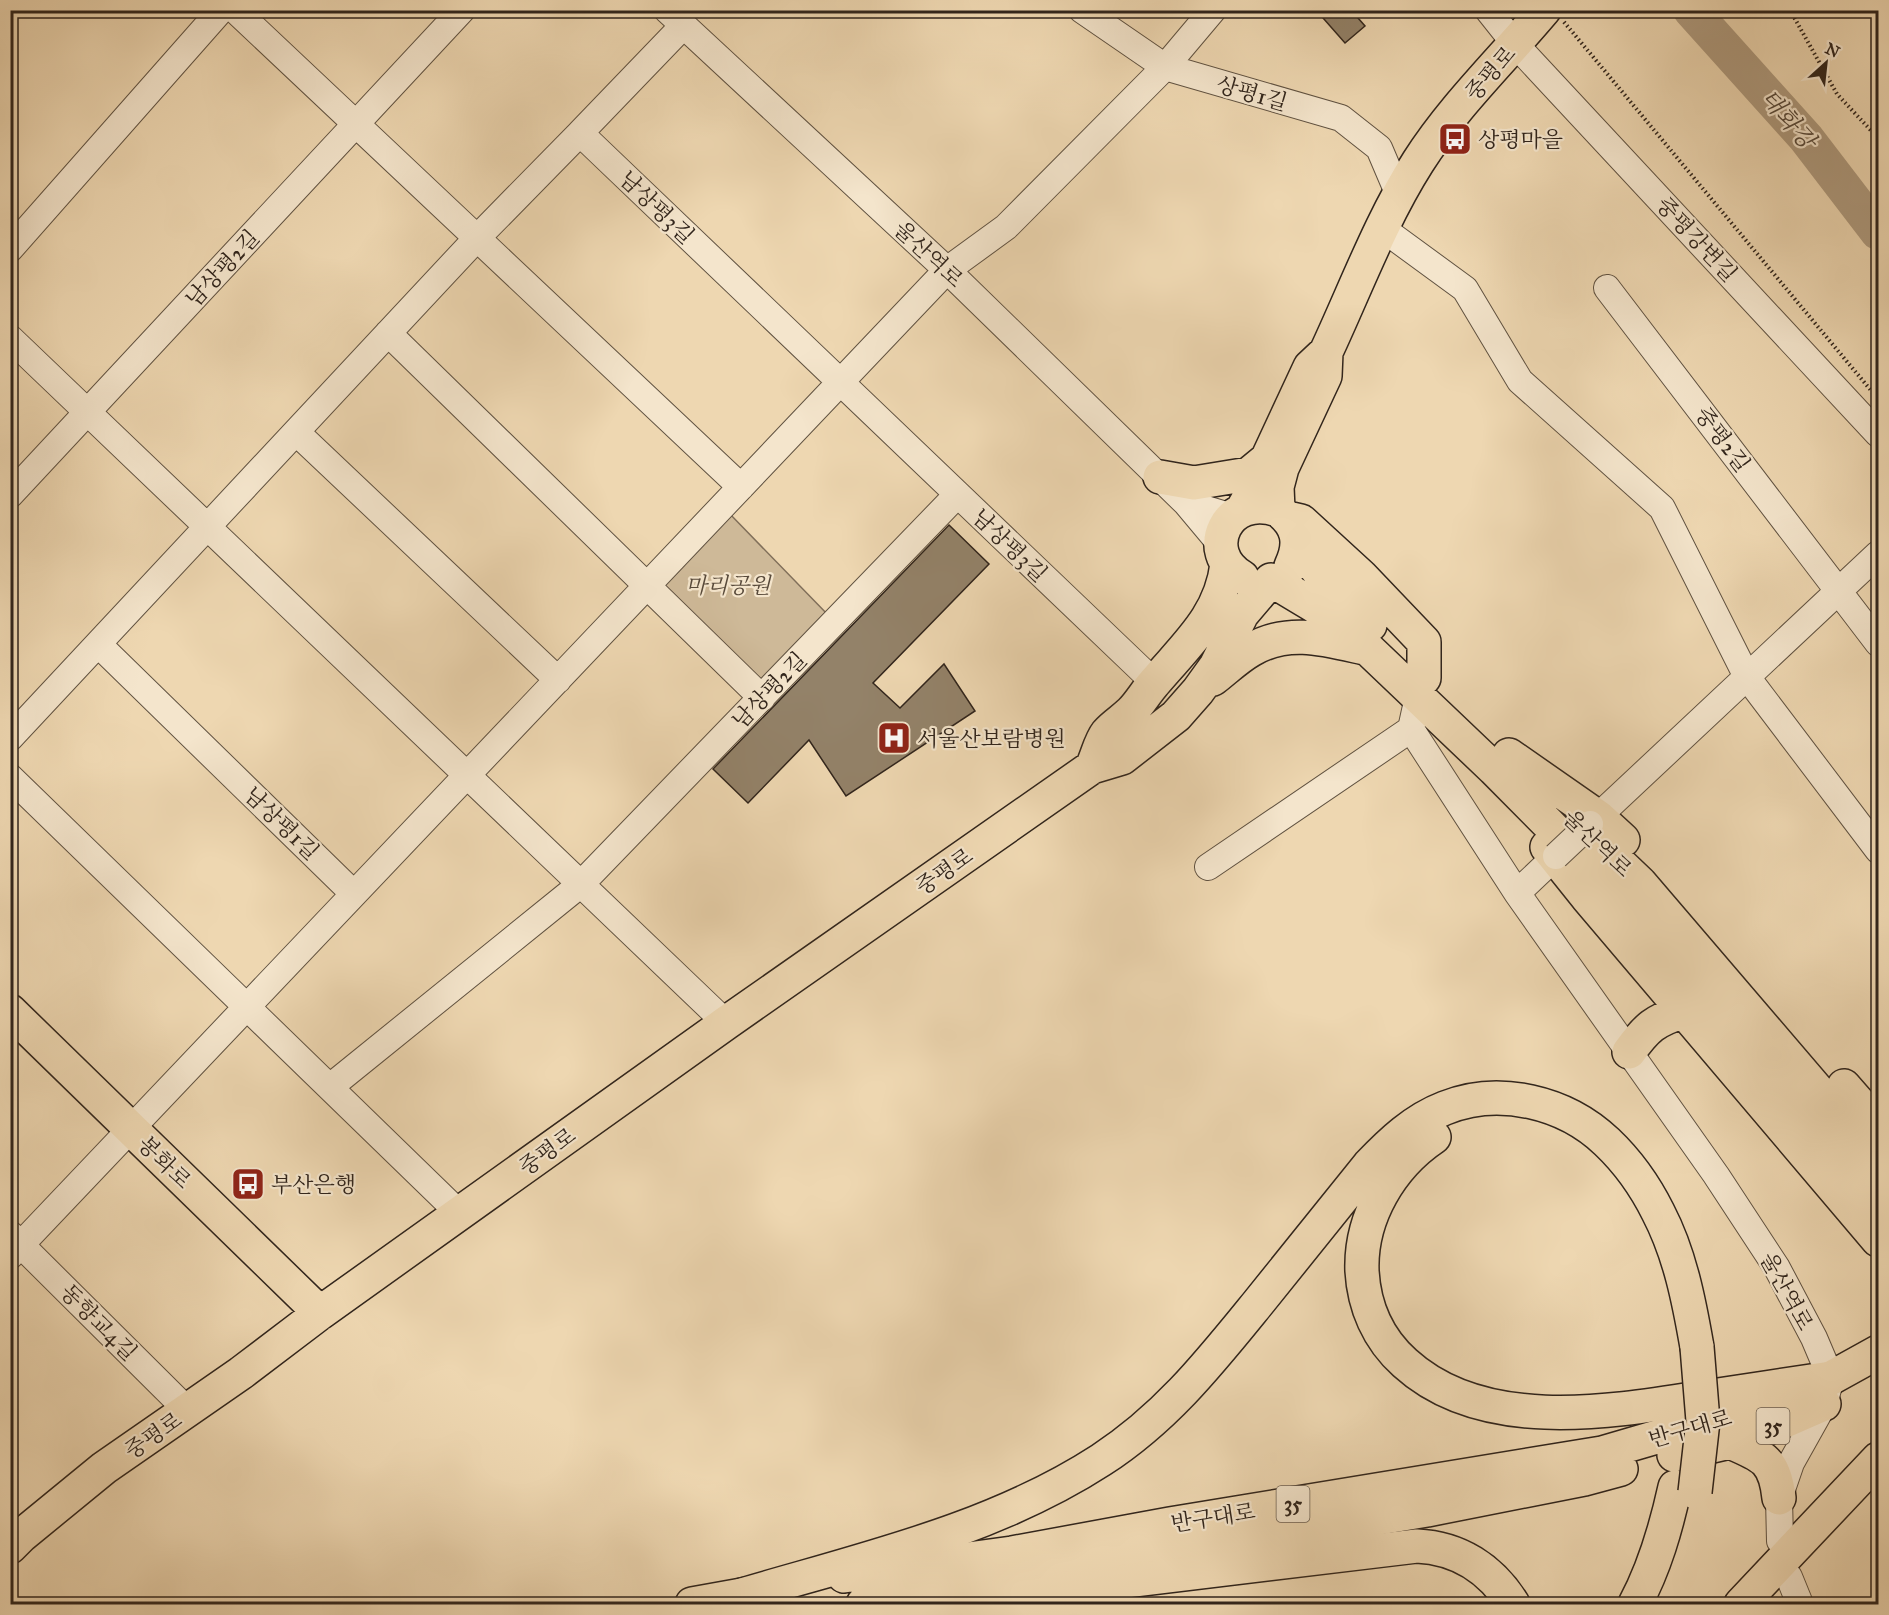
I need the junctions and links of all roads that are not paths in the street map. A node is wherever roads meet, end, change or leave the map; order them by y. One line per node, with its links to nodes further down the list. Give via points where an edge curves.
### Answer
1 (221, 10): 15 (street)
2 (235, 10): 10 (street)
3 (1082, 10): 9 (street, 상평1길)
4 (1213, 10): 9 (street)
5 (1488, 10): 8 (street, 중평강변길)
6 (457, 12): 10 (street)
7 (675, 18): 11 (street); 16 (street, 울산역로)
8 (1537, 25): 12 (main road, 중평로, via 1451,117); 24 (street, 중평강변길)
9 (1164, 67): 12 (street, 상평1길, via 1341,118 1379,148); 16 (street, via 1006,227)
10 (356, 124): 14 (street); 22 (street, 남상평2길)
11 (580, 133): 14 (street); 21 (street, 남상평3길)
12 (1399, 195): 13 (main road, 중평로)
13 (1383, 229): 20 (main road, 중평로); 40 (street, via 1465,289 1520,381 1662,508)
14 (477, 238): 18 (street); 27 (street)
15 (10, 249)
16 (947, 270): 21 (street); 26 (street, 울산역로)
17 (1607, 288): 36 (street, 중평2길)
18 (388, 333): 23 (street); 35 (street)
19 (10, 338): 22 (street)
20 (1326, 352): 25 (main road, via 1310,368); 30 (main road, via 1325,376 1277,487)
21 (840, 383): 27 (street); 29 (street, 남상평3길)
22 (88, 412): 28 (street, 남상평2길); 31 (street)
23 (296, 432): 31 (street); 41 (street)
24 (1878, 434)
25 (1266, 460): 26 (main road, via 1249,474 1194,483); 32 (main road)
26 (1160, 477): 32 (street, 울산역로, via 1186,503)
27 (741, 488): 35 (street)
28 (10, 495)
29 (957, 495): 42 (street, 남상평3길); 45 (street, 남상평2길)
30 (1288, 524): 32 (main road, via 1266,506 1253,506); 34 (main road, via 1297,554 1291,566); 43 (main road, 울산역로, via 1329,585)
31 (208, 526): 38 (street); 50 (street)
32 (1231, 534): 34 (main road, via 1235,573 1258,582); 42 (main road, via 1225,581 1218,601 1186,648)
33 (1878, 554): 36 (street)
34 (1271, 580): 39 (main road, 울산역로, via 1346,628); 44 (main road, via 1242,614 1216,666)
35 (647, 586): 41 (street); 45 (street)
36 (1839, 591): 37 (street, 중평2길); 40 (street)
37 (1878, 643)
38 (98, 644): 47 (street); 58 (street, 남상평1길)
39 (1367, 649): 43 (main road, 울산역로); 44 (main road, via 1319,638 1280,638 1248,652)
40 (1748, 677): 52 (street); 53 (street)
41 (558, 680): 50 (street)
42 (1154, 682): 49 (main road, via 1133,710 1106,735)
43 (1421, 688): 46 (street); 48 (main road, 울산역로)
44 (1198, 691): 49 (main road, via 1176,716 1122,758)
45 (762, 698): 56 (street, 남상평2길)
46 (1411, 729): 55 (street); 57 (street, 울산역로)
47 (10, 738)
48 (1501, 762): 52 (main road); 54 (main road); 67 (main road, 울산역로, via 1640,883); 68 (main road, 울산역로)
49 (1092, 767): 62 (main road, 중평로)
50 (467, 775): 56 (street); 58 (street)
51 (10, 777): 59 (street)
52 (1594, 820): 54 (street, bridge); 65 (main road, via 1636,852)
53 (1878, 850)
54 (1555, 857): 57 (street); 61 (main road)
55 (1208, 867)
56 (581, 884): 62 (street); 64 (street)
57 (1517, 893): 63 (street, 울산역로)
58 (354, 894): 59 (street)
59 (247, 1007): 64 (street); 66 (street)
60 (10, 1011): 66 (main road, 봉화로)
61 (1684, 1011): 63 (main road, via 1662,1018 1644,1031); 70 (main road)
62 (726, 1023): 69 (main road, 중평로)
63 (1629, 1052): 76 (street, 울산역로, via 1777,1268 1814,1338)
64 (330, 1087): 69 (street)
65 (1878, 1125)
66 (131, 1129): 71 (street); 72 (main road, 봉화로)
67 (1878, 1161)
68 (1878, 1200)
69 (460, 1214): 72 (main road, 중평로)
70 (1878, 1240)
71 (14, 1245): 77 (street, 동향교4길)
72 (320, 1313): 77 (main road, 중평로)
73 (1689, 1349): 76 (main road, via 1679,1334 1670,1296 1643,1226 1605,1167 1565,1135 1519,1120 1467,1123 1421,1146 1399,1167 1383,1191 1369,1223 1362,1256 1369,1309 1397,1356 1425,1379 1458,1396 1502,1407 1590,1412); 80 (main road); 85 (main road, via 1679,1261 1658,1212 1606,1140 1579,1121 1533,1102 1489,1098 1458,1104 1420,1121 1383,1151 1195,1380 1102,1460 1036,1497 969,1526)
74 (1878, 1352): 76 (main road, 반구대로 / 35)
75 (1878, 1376): 76 (main road, 반구대로 / 35)
76 (1827, 1391): 78 (main road, 반구대로 / 35, via 1776,1425); 81 (street, via 1791,1463); 85 (main road, 반구대로 / 35, via 1602,1453)
77 (188, 1411): 83 (main road, 중평로, via 104,1468)
78 (1730, 1442): 81 (main road, via 1754,1452 1769,1464 1777,1476); 87 (main road, 반구대로 / 35, via 1584,1479 1427,1510)
79 (1878, 1459): 92 (main road)
80 (1685, 1490): 90 (main road); 91 (main road, via 1678,1555)
81 (1779, 1498): 82 (street)
82 (1780, 1541)
83 (10, 1547)
84 (1789, 1576): 93 (street)
85 (742, 1595): 86 (main road, 반구대로 / 35)
86 (692, 1605)
87 (863, 1605)
88 (936, 1605): 89 (main road, via 1417,1546 1441,1548 1476,1564 1496,1581)
89 (1513, 1605)
90 (1635, 1605)
91 (1654, 1605)
92 (1741, 1605)
93 (1800, 1605)

